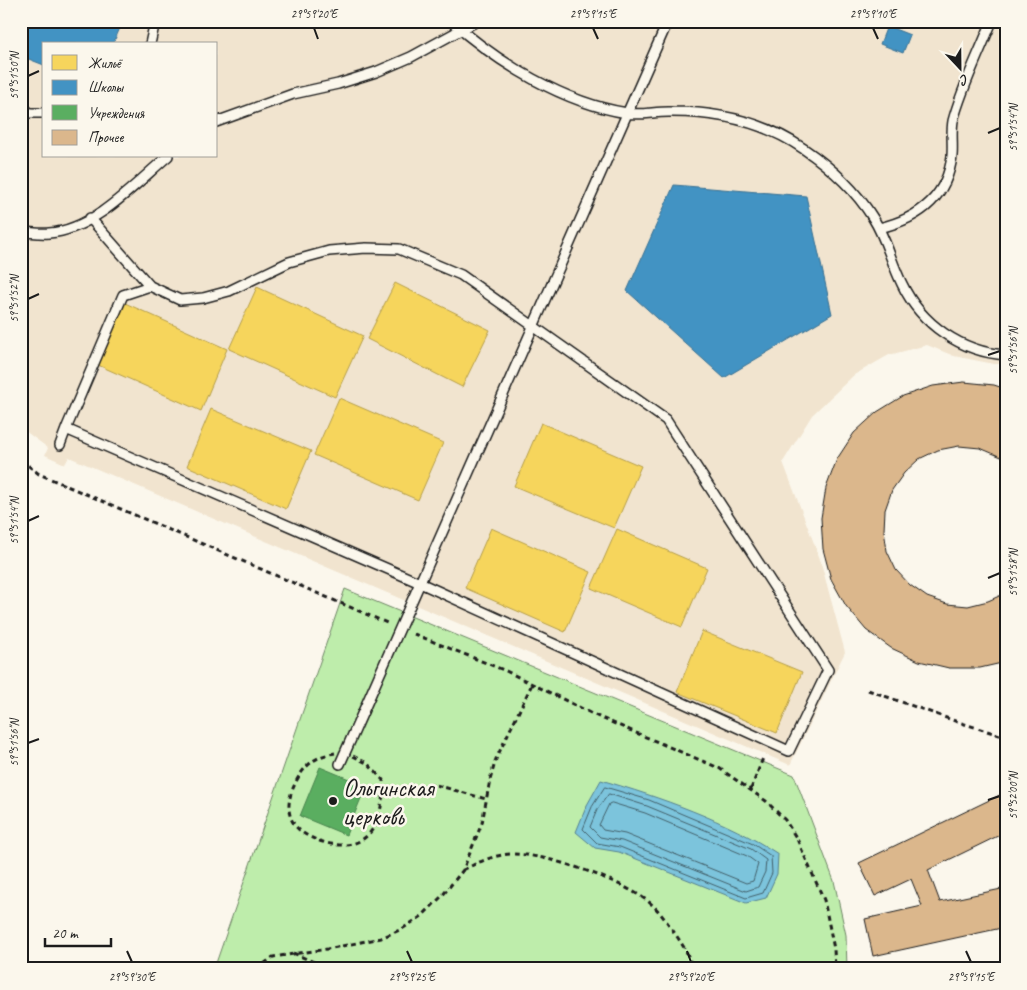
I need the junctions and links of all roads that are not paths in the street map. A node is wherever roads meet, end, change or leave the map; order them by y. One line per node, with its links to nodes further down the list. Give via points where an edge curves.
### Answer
1 (155, 21): 7 (lane)
2 (451, 21): 6 (lane)
3 (477, 21): 6 (lane)
4 (668, 21): 11 (lane)
5 (992, 21): 15 (lane, via 961,97 953,124 952,156 941,190 914,217)
6 (462, 31): 11 (lane, via 498,58 536,80 582,101); 12 (lane, via 376,72 293,94)
7 (150, 42)
8 (21, 106): 10 (lane)
9 (42, 113): 10 (lane)
10 (26, 114)
11 (628, 114): 15 (lane, via 706,113 744,120 776,131 830,167 856,192); 18 (lane)
12 (218, 121)
13 (166, 158): 14 (lane, via 105,212)
14 (90, 218): 16 (lane, via 57,232); 17 (lane)
15 (879, 228): 19 (lane, via 902,285 919,311 946,336 970,347)
16 (21, 232)
17 (150, 286): 18 (lane, via 180,300 203,298 230,291 289,262 329,251 398,249 461,275); 20 (lane, via 123,295)
18 (534, 326): 22 (lane); 22 (lane, via 666,420 828,670 789,751)
19 (1006, 355)
20 (66, 428): 21 (lane); 22 (lane)
21 (60, 445)
22 (420, 583): 23 (lane)
23 (340, 764)

